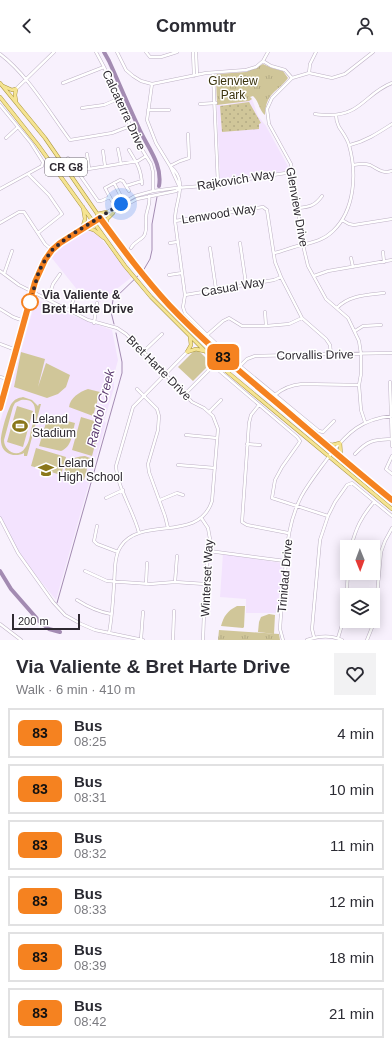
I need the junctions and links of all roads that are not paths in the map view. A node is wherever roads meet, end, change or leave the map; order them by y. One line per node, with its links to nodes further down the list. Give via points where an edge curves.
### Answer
1 (54, 52): 18 (street)
2 (96, 52): 13 (street, Calcaterra Drive)
3 (117, 52): 22 (street, via 132,76)
4 (146, 52): 5 (street, via 150,57 158,57)
5 (177, 52)
6 (193, 52): 16 (street)
7 (196, 52): 16 (street)
8 (268, 52): 12 (street)
9 (316, 52): 15 (street)
10 (373, 52): 15 (street, via 345,74 332,78)
11 (0, 54): 18 (street)
12 (263, 61): 14 (street, via 256,67 246,70); 17 (street, via 285,70)
13 (104, 67): 20 (street); 26 (street, Calcaterra Drive)
14 (214, 73): 16 (street); 28 (street)
15 (308, 74): 17 (street)
16 (195, 76): 22 (street)
17 (292, 78): 56 (street, Glenview Drive, via 272,98 267,109 269,124)
18 (26, 79): 24 (street); 37 (street, via 70,140 112,133)
19 (0, 83): 23 (main road, CR G8)
20 (63, 83)
21 (392, 83): 35 (street, via 373,94 355,110)
22 (152, 84): 32 (street)
23 (3, 86): 24 (main road); 27 (main road, CR G8)
24 (16, 89): 27 (main road)
25 (0, 97): 72 (main road, CR G8)
26 (118, 99): 31 (street, via 104,105); 37 (street, Calcaterra Drive)
27 (17, 103): 76 (main road, CR G8, via 45,138)
28 (216, 103): 29 (street); 59 (street)
29 (200, 104)
30 (0, 105): 38 (street)
31 (82, 108)
32 (148, 110): 33 (street); 52 (street, via 147,120 152,133)
33 (169, 110)
34 (315, 114): 35 (street)
35 (336, 115): 41 (street, via 338,126)
36 (392, 124): 41 (street, via 373,136)
37 (130, 126): 46 (street, Calcaterra Drive)
38 (18, 127): 40 (street); 57 (street, via 43,162 42,166)
39 (188, 134): 52 (street, via 189,158)
40 (6, 138)
41 (350, 145): 50 (street)
42 (118, 149): 49 (street)
43 (129, 150): 48 (street)
44 (103, 151): 51 (street)
45 (87, 154): 53 (street)
46 (146, 156): 48 (street); 64 (street, Calcaterra Drive, via 153,172)
47 (68, 158): 54 (street)
48 (136, 161): 49 (street); 60 (street, via 142,174 142,182)
49 (121, 164): 51 (street)
50 (352, 165): 55 (street, via 363,163 387,173); 79 (street, via 354,182)
51 (105, 166): 53 (street)
52 (170, 166): 61 (street, via 180,179)
53 (89, 168): 54 (street)
54 (76, 171): 66 (street, via 98,201)
55 (392, 171)
56 (292, 172): 59 (street, Rajkovich Way); 73 (street, Glenview Drive)
57 (28, 174): 62 (street); 85 (street, via 49,195 62,214)
58 (114, 183): 60 (street, via 123,180); 66 (street, via 105,188); 71 (street)
59 (218, 184): 61 (street, Rajkovich Way)
60 (126, 186): 63 (street)
61 (180, 188): 64 (street, Rajkovich Way); 65 (street, Rajkovich Way); 81 (street)
62 (0, 189)
63 (129, 191)
64 (153, 191): 65 (street); 69 (street); 71 (street, Rajkovich Way)
65 (158, 194): 67 (street, Rajkovich Way)
66 (110, 196): 70 (street)
67 (150, 196): 69 (street, Rajkovich Way); 91 (street, via 144,236)
68 (322, 196): 73 (street, via 311,206)
69 (135, 200): 75 (street, Rajkovich Way)
70 (112, 201)
71 (124, 202): 74 (street, Rajkovich Way)
72 (83, 207): 80 (main road, CR G8); 83 (main road)
73 (298, 208): 90 (street, Glenview Drive)
74 (107, 212): 76 (main road); 77 (street, Rajkovich Way)
75 (113, 213): 77 (street, Rajkovich Way); 84 (main road, via 107,219)
76 (97, 214): 77 (main road, CR G8)
77 (100, 218): 80 (street); 84 (main road, CR G8)
78 (392, 219): 79 (street, via 354,225)
79 (342, 220): 90 (street, via 333,232 318,241)
80 (94, 222): 83 (street); 86 (main road, CR G8)
81 (175, 222): 87 (street); 96 (street, Lenwood Way, via 263,207 267,210)
82 (0, 223): 85 (street, via 22,211)
83 (83, 228): 86 (main road, via 94,230); 93 (street)
84 (107, 228): 157 (main road, CR G8, via 141,274 170,306 225,360)
85 (38, 233): 93 (street)
86 (105, 238): 127 (main road, CR G8, via 135,278)
87 (177, 242): 88 (street); 102 (street)
88 (170, 243)
89 (240, 243): 108 (street)
90 (303, 245): 96 (street); 106 (street, Glenview Drive, via 308,266)
91 (131, 248)
92 (210, 248): 109 (street)
93 (52, 250): 111 (street, via 39,271)
94 (12, 251): 103 (street)
95 (382, 252): 99 (street)
96 (274, 253): 107 (street, Lenwood Way)
97 (351, 258): 100 (street)
98 (392, 260): 99 (street)
99 (384, 262): 100 (street)
100 (353, 267): 106 (street)
101 (0, 271): 103 (street, Bret Harte Drive)
102 (182, 273): 105 (street); 113 (street)
103 (4, 274): 111 (street, Bret Harte Drive)
104 (60, 274): 114 (street)
105 (169, 275)
106 (314, 276): 116 (street, Glenview Drive, via 326,299)
107 (281, 277): 108 (street, Casual Way); 120 (street, Lenwood Way)
108 (246, 284): 109 (street, Casual Way)
109 (216, 289): 113 (street, Casual Way)
110 (78, 292): 118 (street)
111 (32, 293): 114 (street, Bret Harte Drive); 121 (street)
112 (384, 293): 116 (street, via 350,298)
113 (185, 295): 128 (street, via 183,307)
114 (48, 299): 118 (street, Bret Harte Drive)
115 (97, 303): 122 (street)
116 (338, 308): 125 (street, Glenview Drive, via 348,318)
117 (0, 309): 121 (street)
118 (69, 310): 122 (street, Bret Harte Drive)
119 (265, 312): 124 (street)
120 (302, 318): 124 (street, via 289,324); 135 (street, Lenwood Way, via 326,338)
121 (24, 321): 130 (street)
122 (94, 323): 132 (street, Bret Harte Drive, via 116,328 126,334)
123 (381, 325): 125 (street, via 363,326)
124 (266, 326): 128 (street, via 242,326 229,318)
125 (355, 331): 136 (street, Glenview Drive)
126 (162, 334): 132 (street)
127 (190, 336): 131 (main road, CR G8); 133 (main road, via 192,345)
128 (207, 336): 137 (street)
129 (0, 344): 130 (street)
130 (16, 350): 140 (street)
131 (205, 351): 133 (main road, via 196,349); 165 (main road, CR G8)
132 (143, 352): 138 (street, Bret Harte Drive)
133 (187, 352): 138 (street)
134 (392, 353): 136 (street, Corvallis Drive)
135 (331, 354): 136 (street, Corvallis Drive); 137 (street, Corvallis Drive, via 255,356)
136 (361, 354): 142 (street, Glenview Drive)
137 (240, 366): 145 (street)
138 (165, 374): 144 (street, Bret Harte Drive); 146 (street)
139 (0, 377): 140 (street)
140 (8, 379): 149 (street)
141 (390, 382): 151 (street)
142 (359, 385): 145 (street, via 292,385); 153 (street, Glenview Drive, via 361,410)
143 (137, 390): 146 (street)
144 (185, 394): 148 (street, via 213,368); 150 (street, Bret Harte Drive, via 192,402)
145 (275, 395): 152 (street, via 320,432)
146 (144, 396): 170 (street, via 133,407 116,466); 173 (street, via 157,409 159,416 158,430 148,464)
147 (221, 400): 150 (street)
148 (258, 404): 159 (street, via 250,420); 176 (street, via 300,441 275,480 272,498)
149 (0, 408)
150 (210, 411): 155 (street, via 216,422)
151 (392, 416): 153 (street, Trinidad Drive); 156 (street)
152 (334, 421)
153 (365, 422): 158 (street, Trinidad Drive, via 352,430)
154 (186, 435): 155 (street)
155 (217, 438): 168 (street)
156 (392, 439): 161 (street); 163 (street, via 369,441)
157 (322, 441): 158 (main road, via 331,445); 162 (main road, CR G8)
158 (340, 443): 162 (street, Trinidad Drive); 166 (main road)
159 (247, 444): 160 (street); 185 (street, via 242,522)
160 (260, 445)
161 (392, 446)
162 (333, 451): 165 (street, Trinidad Drive); 166 (main road, CR G8)
163 (355, 454)
164 (392, 456): 169 (street, via 386,469)
165 (329, 457): 176 (street, Trinidad Drive, via 314,476); 177 (main road, CR G8)
166 (341, 457): 174 (main road, CR G8)
167 (178, 465): 168 (street)
168 (215, 468): 181 (street, via 212,501)
169 (392, 474)
170 (123, 490): 172 (street); 186 (street)
171 (183, 495): 173 (street, via 177,493)
172 (106, 498)
173 (160, 500): 183 (street)
174 (392, 500)
175 (374, 502): 178 (street, via 351,483 343,490); 179 (street); 187 (street, via 356,529)
176 (298, 506): 178 (street); 185 (street, Trinidad Drive)
177 (392, 509)
178 (328, 516): 205 (street, via 318,552 312,629)
179 (392, 516)
180 (0, 518): 204 (street, via 18,553 65,615 87,627)
181 (202, 518): 183 (street, via 193,523); 188 (street, Winterset Way, via 210,534)
182 (97, 526): 189 (street, via 94,541)
183 (168, 528): 186 (street)
184 (392, 528): 214 (street, via 381,552 375,617)
185 (288, 533): 191 (street, Trinidad Drive)
186 (139, 534): 189 (street, via 126,540)
187 (353, 540)
188 (209, 551): 191 (street); 198 (street, Winterset Way)
189 (118, 552): 195 (street)
190 (177, 556): 196 (street)
191 (285, 561): 211 (street, Trinidad Drive, via 280,629)
192 (147, 563): 197 (street)
193 (85, 571): 195 (street)
194 (348, 580): 206 (street, via 345,615)
195 (114, 582): 197 (street); 202 (street)
196 (175, 582): 197 (street); 198 (street)
197 (146, 584)
198 (205, 584): 210 (street, Winterset Way)
199 (77, 600): 202 (street, via 88,607)
200 (174, 611): 209 (street)
201 (143, 612): 208 (street)
202 (111, 614): 204 (street)
203 (0, 624): 207 (street)
204 (108, 634): 208 (street)
205 (314, 637): 206 (street); 212 (street)
206 (338, 638): 213 (street)
207 (21, 640)
208 (142, 640)
209 (173, 640)
210 (203, 640)
211 (283, 640)
212 (307, 640)
213 (342, 640)
214 (367, 640)

